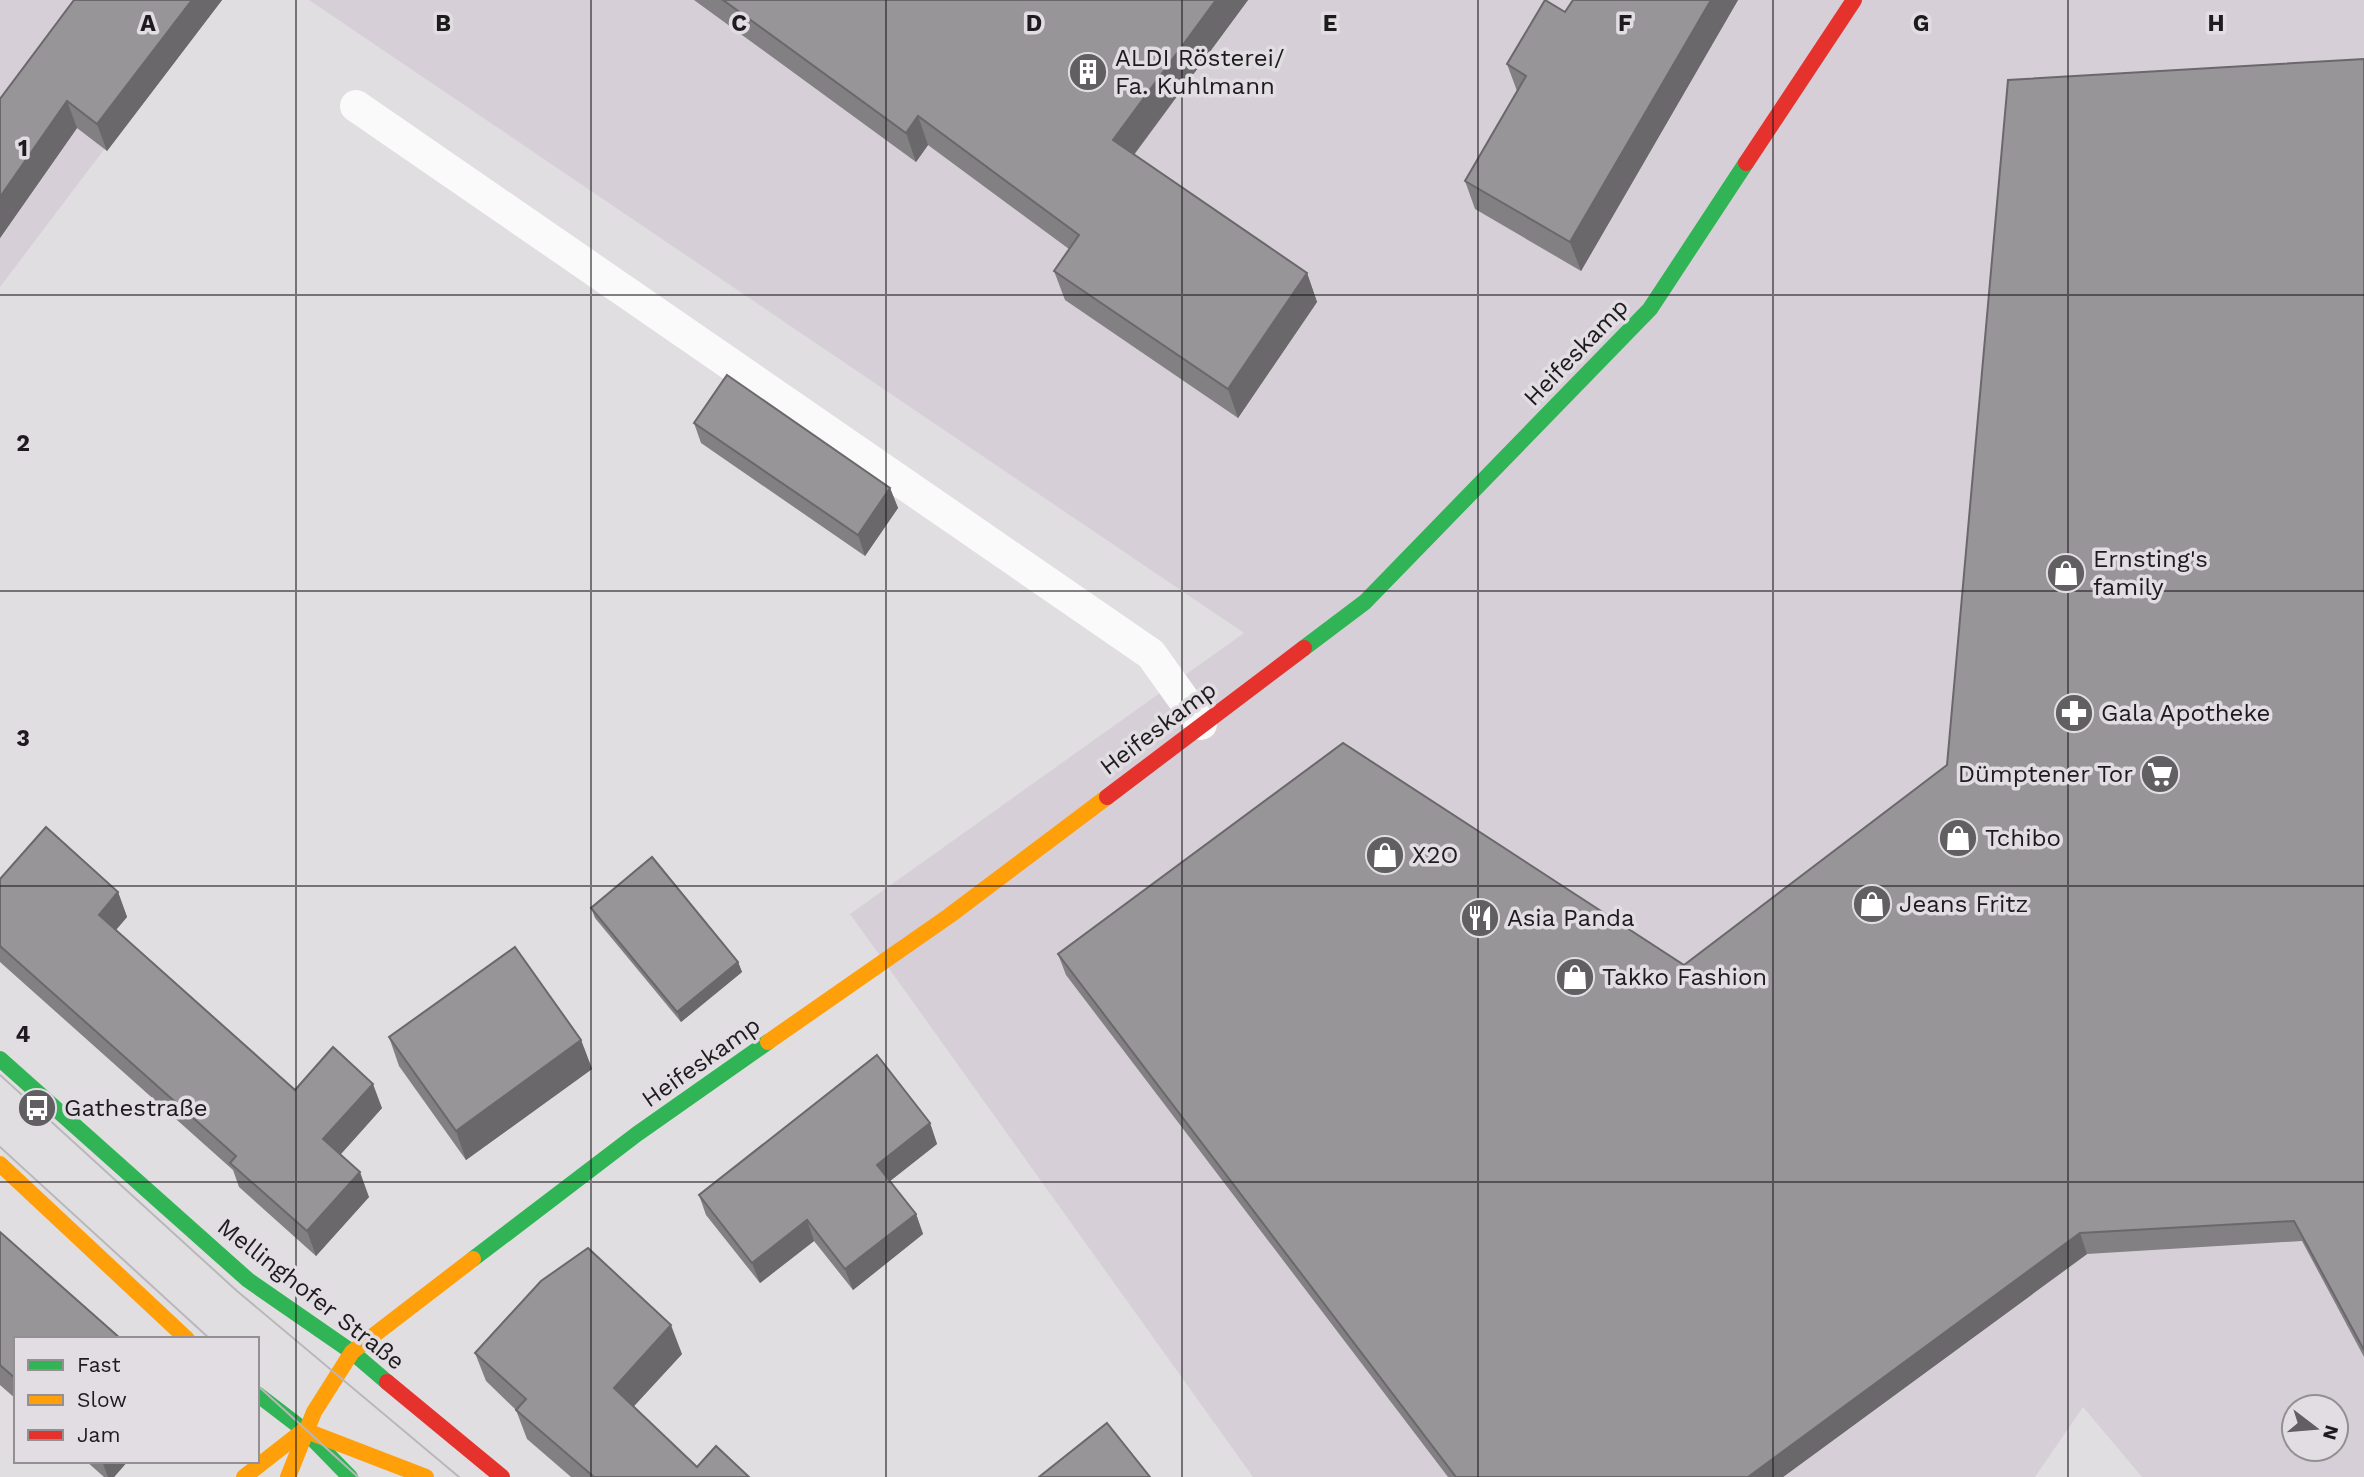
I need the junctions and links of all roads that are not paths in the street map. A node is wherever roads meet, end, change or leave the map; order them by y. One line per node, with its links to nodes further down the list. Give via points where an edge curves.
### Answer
1 (1854, 0): 3 (street, Heifeskamp, via 1650,309 1365,602)
2 (356, 106): 3 (lane, via 1151,654)
3 (1201, 724): 7 (street, Heifeskamp, via 949,916 637,1134)
4 (0, 1059): 7 (street, Mellinghofer Straße, via 248,1280)
5 (0, 1164): 6 (street)
6 (185, 1337)
7 (352, 1352): 9 (street); 14 (street, Mellinghofer Straße)
8 (259, 1396): 9 (street)
9 (304, 1430): 10 (street); 11 (street); 12 (street); 13 (street)
10 (244, 1477)
11 (288, 1477)
12 (350, 1477)
13 (426, 1477)
14 (502, 1477)

